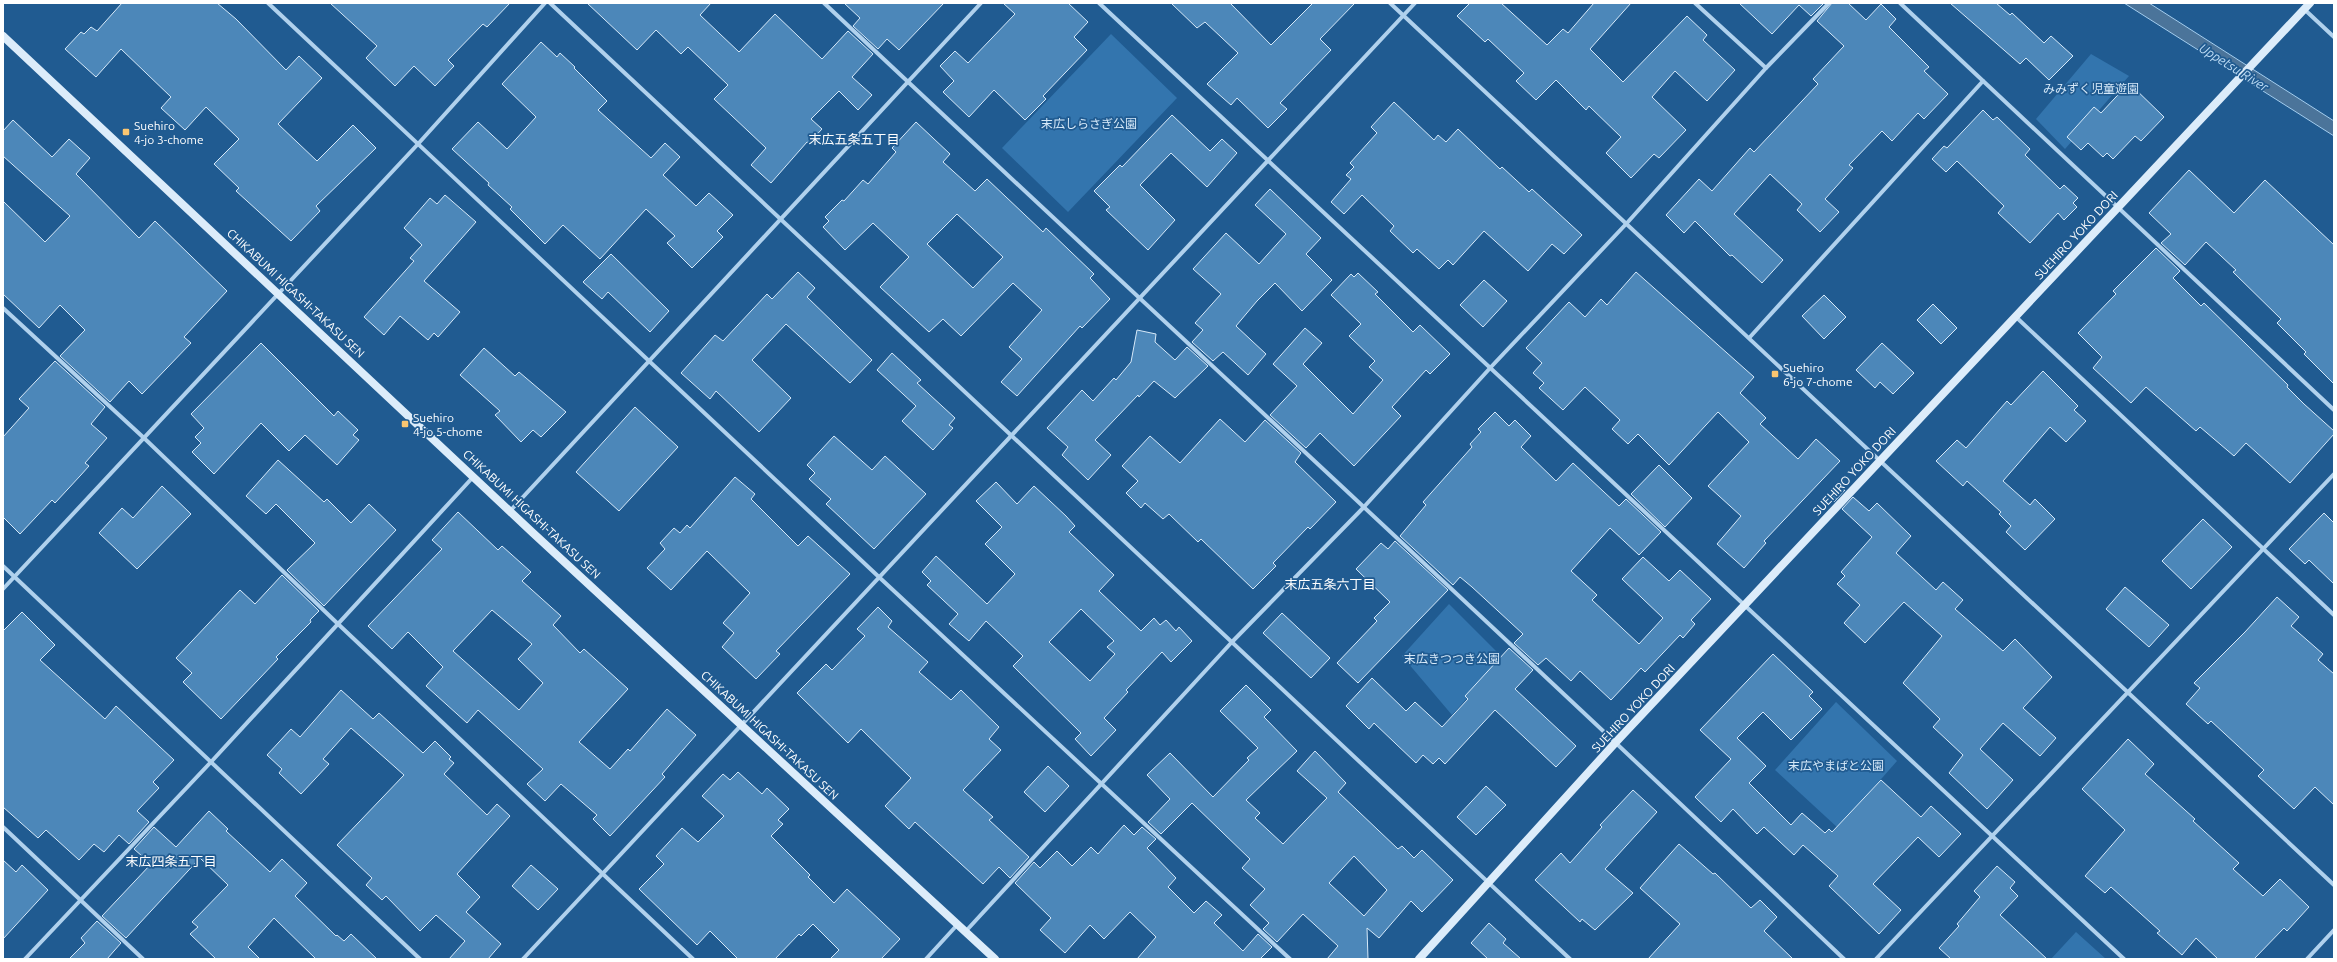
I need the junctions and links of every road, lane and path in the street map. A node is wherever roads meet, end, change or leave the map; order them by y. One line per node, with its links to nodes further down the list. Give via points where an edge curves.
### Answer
1 (268, 3): 20 (street)
2 (546, 3): 20 (street)
3 (550, 3): 23 (street)
4 (824, 3): 19 (street)
5 (982, 3): 19 (street)
6 (1099, 3): 21 (street)
7 (1390, 3): 14 (street)
8 (1415, 3): 14 (street)
9 (1696, 3): 17 (street)
10 (1829, 3): 17 (street)
11 (1900, 3): 18 (street)
12 (2310, 3): 13 (street, SUEHIRO YOKO DORI)
13 (2304, 9): 16 (street); 22 (street, SUEHIRO YOKO DORI)
14 (1403, 16): 21 (street); 24 (street)
15 (3, 36): 25 (street, CHIKABUMI HIGASHI-TAKASU SEN)
16 (2334, 37)
17 (1766, 68): 24 (street)
18 (1983, 81): 22 (street); 29 (street)
19 (908, 82): 23 (street); 26 (street)
20 (418, 144): 25 (street); 30 (street)
21 (1270, 160): 26 (street); 31 (street)
22 (2118, 208): 28 (street, SUEHIRO YOKO DORI); 32 (street)
23 (781, 220): 30 (street); 33 (street)
24 (1627, 223): 29 (street); 31 (street)
25 (280, 293): 34 (street); 37 (street, CHIKABUMI HIGASHI-TAKASU SEN)
26 (1141, 298): 33 (street); 38 (street)
27 (3, 308): 34 (street)
28 (2016, 317): 35 (street, SUEHIRO YOKO DORI); 40 (street)
29 (1750, 337): 35 (street)
30 (649, 362): 39 (street); 43 (street)
31 (1491, 367): 38 (street); 45 (street)
32 (2334, 410)
33 (1011, 437): 43 (street); 48 (street)
34 (144, 438): 42 (street); 47 (street)
35 (1880, 461): 45 (street, SUEHIRO YOKO DORI); 49 (street)
36 (2334, 474): 40 (street)
37 (474, 476): 39 (street, CHIKABUMI HIGASHI-TAKASU SEN); 47 (street)
38 (1363, 508): 48 (street); 51 (street)
39 (510, 511): 50 (street, CHIKABUMI HIGASHI-TAKASU SEN)
40 (2262, 549): 46 (street); 49 (street)
41 (3, 566): 42 (street)
42 (15, 576): 44 (street); 52 (street)
43 (880, 578): 50 (street); 53 (street)
44 (3, 589)
45 (1745, 606): 51 (street, SUEHIRO YOKO DORI); 55 (street)
46 (2334, 615)
47 (337, 623): 52 (street); 56 (street)
48 (1231, 643): 53 (street); 57 (street)
49 (2126, 691): 55 (street); 58 (street)
50 (742, 726): 56 (street); 60 (street, CHIKABUMI HIGASHI-TAKASU SEN)
51 (1616, 742): 57 (street, SUEHIRO YOKO DORI); 73 (street)
52 (211, 762): 59 (street); 65 (street)
53 (1102, 784): 62 (street); 70 (street)
54 (3, 827): 59 (street)
55 (1992, 836): 74 (street); 75 (street)
56 (603, 874): 66 (street); 67 (street)
57 (1489, 883): 71 (street, SUEHIRO YOKO DORI); 72 (street)
58 (2334, 885)
59 (80, 900): 63 (street); 64 (street)
60 (958, 924): 62 (street, CHIKABUMI HIGASHI-TAKASU SEN); 68 (street)
61 (2334, 930): 76 (street)
62 (966, 931): 69 (street, CHIKABUMI HIGASHI-TAKASU SEN)
63 (25, 959)
64 (143, 959)
65 (420, 959)
66 (523, 959)
67 (693, 959)
68 (926, 959)
69 (995, 959)
70 (1290, 959)
71 (1419, 959)
72 (1570, 959)
73 (1844, 959)
74 (1876, 959)
75 (2124, 959)
76 (2307, 959)

